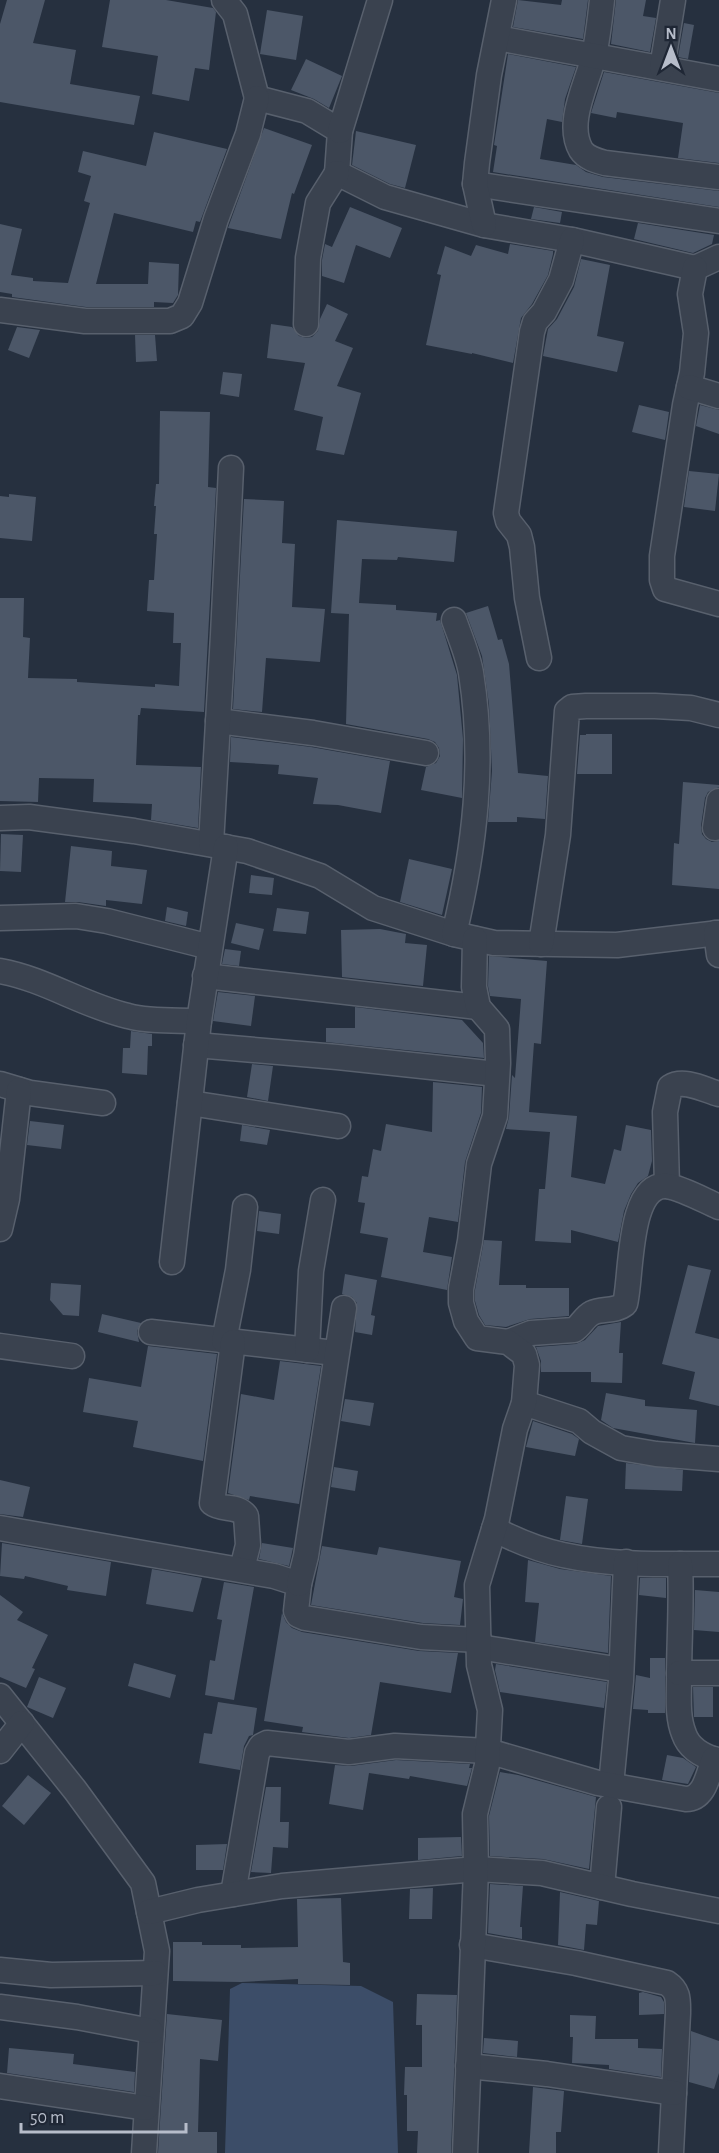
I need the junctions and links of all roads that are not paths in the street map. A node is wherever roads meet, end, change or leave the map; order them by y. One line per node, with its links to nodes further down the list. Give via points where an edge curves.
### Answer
1 (224, 0): 10 (street, via 235,14)
2 (380, 0): 11 (street)
3 (504, 0): 6 (street)
4 (602, 0): 7 (street)
5 (673, 0): 8 (street)
6 (497, 38): 7 (street); 14 (street)
7 (594, 56): 8 (street); 13 (street, via 577,111 581,151 592,160 605,163)
8 (662, 68): 9 (street)
9 (719, 79)
10 (257, 98): 11 (street, via 307,111); 20 (street, via 190,303 182,316 170,321 85,321)
11 (340, 131): 12 (street)
12 (337, 173): 16 (street, via 385,197); 21 (street, via 318,202 308,258)
13 (719, 177)
14 (475, 184): 15 (street); 16 (street)
15 (719, 221)
16 (484, 225): 17 (street)
17 (572, 240): 19 (street); 27 (street, via 561,280 532,332 507,513 519,535)
18 (719, 257): 19 (street)
19 (694, 268): 22 (street, via 690,294 696,333)
20 (0, 310)
21 (306, 324)
22 (689, 387): 23 (street); 25 (street, via 662,556 662,580 665,589 674,593)
23 (719, 396)
24 (231, 468): 29 (street)
25 (719, 604)
26 (454, 620): 36 (street, via 471,670 478,755 465,888)
27 (539, 658)
28 (719, 715): 38 (street, via 655,705 586,705 567,711 558,835)
29 (218, 721): 30 (street); 34 (street)
30 (426, 753)
31 (719, 801): 33 (street)
32 (0, 818): 34 (street, via 29,817)
33 (715, 828)
34 (218, 846): 36 (street, via 247,851 321,876 373,908); 39 (street)
35 (0, 918): 39 (street, via 76,916)
36 (465, 936): 38 (street, via 494,943); 42 (street)
37 (718, 940): 38 (street)
38 (541, 944)
39 (210, 947): 41 (street)
40 (0, 971): 43 (street, via 33,979 131,1017)
41 (205, 976): 42 (street); 43 (street)
42 (478, 1007): 45 (street, via 497,1029)
43 (199, 1021): 44 (street)
44 (196, 1045): 45 (street); 49 (street)
45 (497, 1074): 60 (street, via 495,1116 479,1164 460,1303 477,1338)
46 (10, 1087): 48 (street); 55 (street, via 7,1199)
47 (719, 1094): 51 (street, via 684,1083 670,1087 665,1112)
48 (104, 1102)
49 (190, 1102): 50 (street); 56 (street)
50 (338, 1126)
51 (667, 1186): 54 (street); 60 (street, via 650,1191 639,1210 625,1304 589,1314 574,1330 531,1333)
52 (323, 1200): 62 (street, via 311,1271)
53 (245, 1207): 59 (street)
54 (719, 1207)
55 (0, 1229)
56 (172, 1262)
57 (344, 1308): 63 (street)
58 (151, 1332): 59 (street)
59 (228, 1342): 62 (street); 72 (street, via 212,1503 238,1509 246,1516 248,1545)
60 (508, 1342): 65 (street, via 524,1354 527,1365)
61 (0, 1346): 64 (street)
62 (307, 1350): 63 (street)
63 (336, 1353): 73 (street)
64 (72, 1356)
65 (524, 1403): 66 (street, via 579,1421 621,1448); 68 (street)
66 (719, 1459)
67 (0, 1528): 72 (street)
68 (494, 1529): 69 (street, via 562,1555); 74 (street, via 477,1585)
69 (626, 1562): 70 (street); 75 (street)
70 (680, 1564): 71 (street); 76 (street)
71 (719, 1564)
72 (243, 1569): 73 (street)
73 (299, 1584): 74 (street, via 296,1611 305,1618)
74 (479, 1644): 75 (street); 81 (street, via 479,1665 490,1710)
75 (621, 1670): 83 (street)
76 (679, 1673): 77 (street); 82 (street, via 679,1716 684,1735 692,1748)
77 (719, 1673)
78 (0, 1696): 79 (street)
79 (22, 1724): 80 (street); 88 (street, via 143,1883)
80 (0, 1751)
81 (488, 1751): 83 (street); 84 (street, via 475,1814); 86 (street, via 395,1746 349,1752 267,1743 261,1746 252,1775)
82 (716, 1760): 83 (street, via 703,1788 693,1799)
83 (610, 1796): 85 (street)
84 (476, 1869): 85 (street, via 542,1874); 86 (street); 89 (street)
85 (602, 1887): 87 (street)
86 (233, 1894): 88 (street)
87 (719, 1911)
88 (149, 1912): 91 (street, via 157,1951)
89 (472, 1945): 94 (street); 96 (street, via 576,1962 667,1983 674,1988 679,1997)
90 (0, 1970): 91 (street, via 51,1975)
91 (155, 1973): 93 (street)
92 (0, 2007): 93 (street)
93 (151, 2031): 97 (street)
94 (468, 2066): 96 (street); 99 (street)
95 (0, 2086): 97 (street)
96 (674, 2093): 100 (street)
97 (146, 2108): 98 (street)
98 (144, 2153)
99 (465, 2153)
100 (671, 2153)

